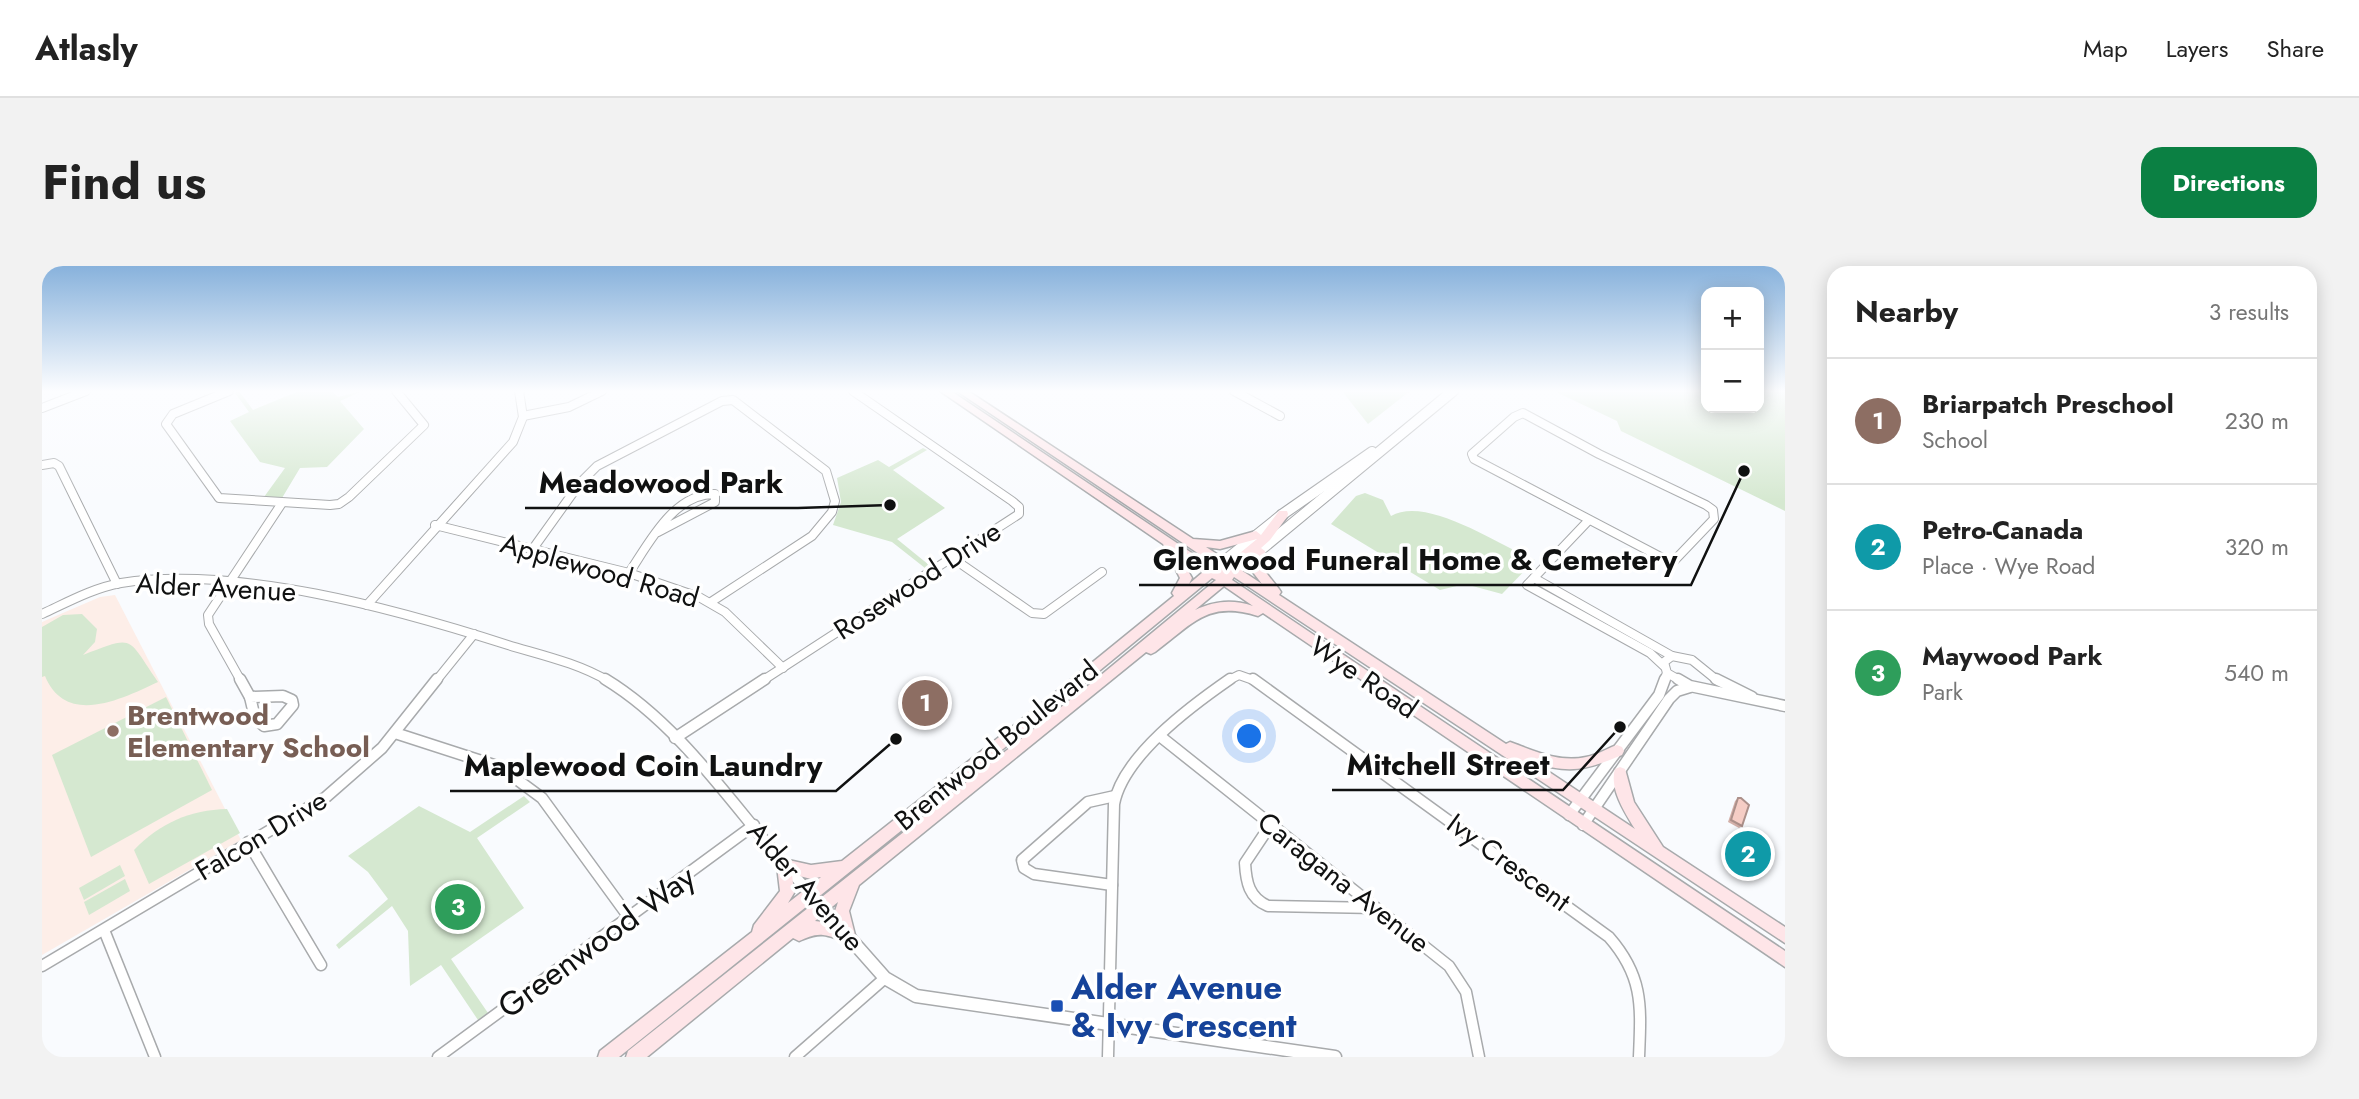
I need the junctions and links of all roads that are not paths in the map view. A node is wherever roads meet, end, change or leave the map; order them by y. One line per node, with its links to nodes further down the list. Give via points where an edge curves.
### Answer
1 (169, 428): 14 (street, via 219,498)
2 (422, 428): 14 (street, via 339,504)
3 (518, 428): 17 (street, via 513,442)
4 (670, 428): 22 (street, via 597,466)
5 (770, 428): 32 (street, via 826,471 833,485 832,512 805,541)
6 (906, 428): 24 (street, Rosewood Drive, via 1018,507 1016,518)
7 (999, 428): 21 (main road, Wye Road)
8 (1018, 428): 19 (main road, Wye Road)
9 (1407, 428): 12 (street, Brentwood Boulevard)
10 (1502, 428): 16 (street, via 1472,454 1480,464)
11 (1554, 428): 16 (street, via 1716,514 1672,563)
12 (1392, 440): 15 (street, Brentwood Boulevard); 23 (street, Brentwood Boulevard)
13 (42, 465): 31 (street, via 59,466)
14 (282, 503): 30 (street)
15 (1283, 514): 20 (street, Brentwood Boulevard); 25 (main road, via 1266,537)
16 (1588, 521): 29 (street)
17 (436, 525): 22 (street, Applewood Road); 34 (street)
18 (658, 532): 18 (street, via 715,502 715,494 706,492 677,508); 28 (street)
19 (1176, 533): 20 (main road, via 1212,545); 25 (main road, Wye Road)
20 (1256, 535): 25 (street, Brentwood Boulevard)
21 (1166, 541): 27 (main road, Wye Road); 33 (main road, via 1186,578)
22 (532, 550): 28 (street, Applewood Road)
23 (1259, 551): 25 (street, Brentwood Boulevard); 35 (main road, via 1261,578)
24 (951, 556): 26 (street, via 1032,613 1044,614); 40 (street, Rosewood Drive)
25 (1228, 571): 27 (main road, Wye Road); 35 (main road, Wye Road); 37 (main road, Wye Road); 44 (main road, Brentwood Boulevard)
26 (1102, 572)
27 (1211, 572): 33 (main road, Brentwood Boulevard)
28 (629, 573): 32 (street, Applewood Road)
29 (1531, 582): 39 (street); 41 (street, via 1650,653)
30 (227, 583): 31 (street, Alder Avenue); 34 (street, Alder Avenue, via 283,586); 45 (street, via 208,620)
31 (117, 584): 36 (street, Alder Avenue, via 99,587)
32 (711, 602): 40 (street, Applewood Road)
33 (1171, 603): 64 (main road, Brentwood Boulevard)
34 (367, 605): 38 (street, Alder Avenue)
35 (1292, 610): 51 (main road, Wye Road)
36 (42, 614)
37 (1280, 620): 44 (main road, via 1243,605 1218,605); 57 (main road, Wye Road)
38 (474, 634): 48 (street, Falcon Drive); 50 (street, Alder Avenue, via 596,674 639,700)
39 (1672, 656): 41 (street); 42 (street, via 1692,660)
40 (783, 668): 50 (street, Rosewood Drive)
41 (1666, 669): 43 (street); 52 (street, via 1659,695)
42 (1703, 671): 43 (street, via 1706,678); 46 (street)
43 (1693, 686): 46 (street); 53 (street, via 1673,694)
44 (1094, 689): 65 (main road, Brentwood Boulevard)
45 (250, 697): 45 (street, via 255,718 264,726 277,724 293,705 283,696)
46 (1752, 698): 47 (street)
47 (1785, 706)
48 (395, 733): 61 (street, Falcon Drive, via 326,797); 70 (street, via 500,767 523,783 542,798)
49 (1161, 737): 54 (street, Ivy Crescent, via 1128,769); 58 (street, Caragana Avenue); 90 (street, Ivy Crescent, via 1230,678 1239,675 1255,680 1609,937 1639,980)
50 (675, 738): 59 (street, Alder Avenue)
51 (1489, 741): 52 (main road, via 1570,766); 55 (main road, Wye Road)
52 (1617, 751): 55 (street)
53 (1620, 773): 56 (street); 62 (main road, via 1628,807)
54 (1115, 796): 66 (street, Ivy Crescent); 66 (street, via 1088,802 1022,860 1024,868 1034,874)
55 (1580, 801): 56 (main road, Wye Road); 57 (street)
56 (1594, 810): 60 (street); 62 (main road, Wye Road)
57 (1569, 816): 60 (main road, Wye Road)
58 (1271, 824): 69 (street, Caragana Avenue); 69 (street, via 1245,863 1250,893 1261,904)
59 (754, 825): 63 (street, Alder Avenue); 70 (street, Greenwood Way)
60 (1583, 825): 76 (main road, Wye Road)
61 (248, 842): 71 (street, Falcon Drive); 77 (street)
62 (1660, 854): 73 (main road, Wye Road)
63 (784, 866): 64 (main road, via 811,872); 67 (street, Alder Avenue); 74 (main road, via 788,893)
64 (844, 867): 67 (main road, Brentwood Boulevard)
65 (853, 883): 68 (main road, Brentwood Boulevard); 72 (main road, via 842,911)
66 (1112, 885): 80 (street, Ivy Crescent)
67 (810, 894): 68 (street, Alder Avenue); 74 (main road, Brentwood Boulevard)
68 (823, 908): 72 (street, Alder Avenue); 75 (main road, Brentwood Boulevard)
69 (1378, 908): 89 (street, Caragana Avenue, via 1455,972 1466,992)
70 (628, 916): 84 (street, Greenwood Way)
71 (104, 930): 78 (street, Falcon Drive); 83 (street)
72 (848, 935): 75 (main road, via 812,927); 79 (street, Alder Avenue)
73 (1785, 936)
74 (753, 939): 85 (main road, Brentwood Boulevard)
75 (768, 952): 86 (main road, Brentwood Boulevard)
76 (1785, 960)
77 (321, 965)
78 (42, 966)
79 (885, 978): 80 (street, Alder Avenue, via 916,996 936,1001); 82 (street)
80 (1109, 1027): 81 (street, Alder Avenue); 87 (street, Ivy Crescent)
81 (1272, 1053): 88 (street, Alder Avenue)
82 (799, 1056)
83 (155, 1057)
84 (438, 1057)
85 (606, 1057)
86 (634, 1057)
87 (1108, 1057)
88 (1335, 1057)
89 (1479, 1057)
90 (1639, 1057)

